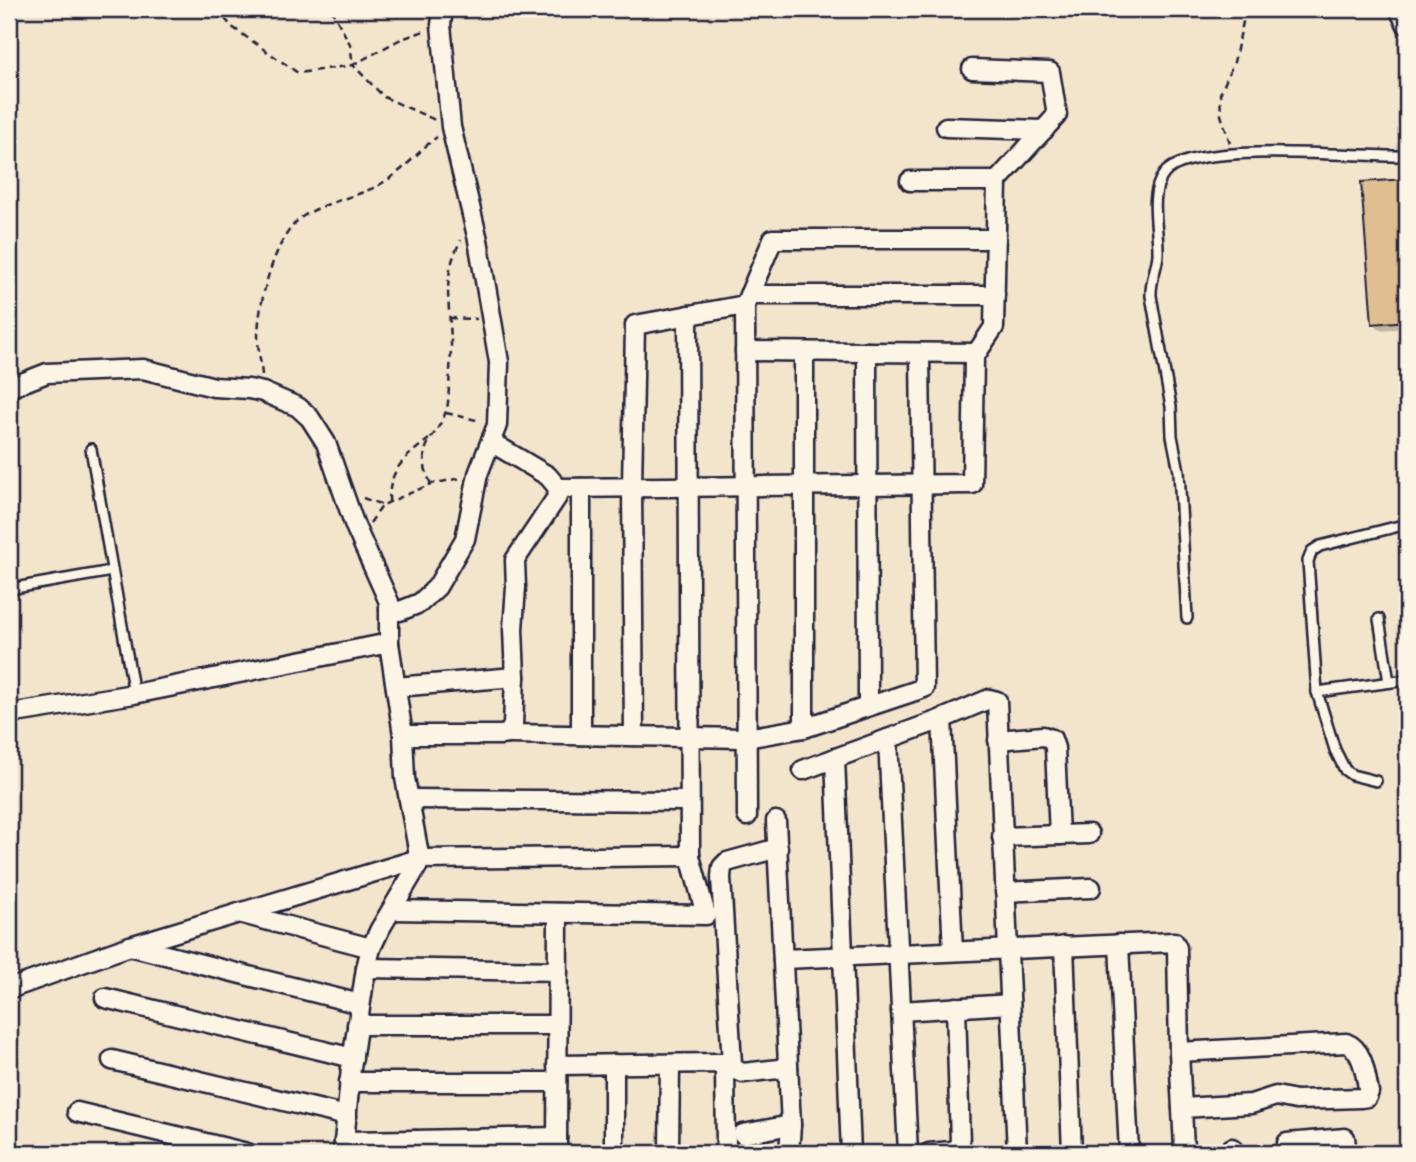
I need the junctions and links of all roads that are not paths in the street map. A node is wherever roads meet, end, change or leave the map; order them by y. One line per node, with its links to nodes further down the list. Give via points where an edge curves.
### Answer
1 (1399, 9): 3 (street)
2 (442, 17): 20 (street, via 451,127 499,362)
3 (1407, 25)
4 (972, 69): 6 (street, via 1050,72 1057,115)
5 (946, 127): 6 (street)
6 (1044, 130): 9 (street)
7 (1407, 156): 34 (lane, via 1233,152 1190,160 1164,173 1156,198 1158,253 1150,285 1179,471)
8 (909, 181): 9 (street)
9 (997, 181): 10 (street)
10 (996, 239): 11 (street); 12 (street, via 773,239)
11 (995, 295): 12 (street); 18 (street, via 994,327)
12 (747, 300): 13 (street); 14 (street)
13 (688, 316): 26 (street, via 635,325); 27 (street)
14 (745, 351): 15 (street); 24 (street)
15 (804, 352): 16 (street); 25 (street)
16 (867, 352): 17 (street); 22 (street)
17 (920, 353): 18 (street); 23 (street)
18 (976, 353): 23 (street, via 972,484)
19 (9, 388): 33 (street, via 47,373 143,369 214,387 263,392 298,407 326,443)
20 (494, 433): 28 (street); 33 (street, via 478,474 465,539 438,587 420,603)
21 (91, 449): 31 (lane)
22 (867, 485): 23 (street); 25 (street); 43 (street)
23 (920, 485): 43 (street, via 924,688)
24 (745, 486): 25 (street); 27 (street); 52 (street)
25 (806, 486): 46 (street)
26 (632, 487): 27 (street); 29 (street); 50 (street)
27 (690, 487): 51 (street)
28 (558, 488): 29 (street); 37 (street, via 557,497 514,560)
29 (581, 488): 49 (street)
30 (1407, 524): 41 (lane, via 1312,551 1308,561)
31 (112, 571): 32 (lane); 42 (lane)
32 (9, 589)
33 (389, 610): 36 (street)
34 (1187, 618)
35 (1379, 619): 39 (lane)
36 (389, 643): 40 (street); 42 (street)
37 (515, 677): 40 (street); 47 (street, via 513,725)
38 (1407, 680): 39 (lane)
39 (1389, 682): 41 (lane)
40 (396, 687): 48 (street)
41 (1317, 692): 57 (lane, via 1345,770)
42 (134, 695): 44 (street)
43 (868, 706): 46 (street)
44 (9, 714)
45 (942, 719): 53 (street); 54 (street, via 995,700); 78 (street)
46 (804, 727): 52 (street)
47 (508, 734): 48 (street); 49 (street)
48 (403, 735): 58 (street)
49 (581, 735): 50 (street)
50 (634, 736): 51 (street)
51 (688, 737): 52 (street); 59 (street)
52 (746, 738): 60 (street)
53 (888, 739): 55 (street); 79 (street)
54 (998, 740): 63 (street, via 1043,736 1052,740); 64 (street)
55 (835, 758): 56 (street); 80 (street)
56 (803, 770)
57 (1376, 781)
58 (409, 799): 59 (street); 67 (street)
59 (689, 801): 66 (street)
60 (747, 816)
61 (776, 821): 65 (street)
62 (1089, 834): 63 (street)
63 (1059, 835): 64 (street)
64 (1002, 837): 69 (street)
65 (778, 848): 81 (street); 97 (street, via 727,862 721,877 732,1064 743,1073)
66 (690, 856): 67 (street); 71 (street, via 706,915)
67 (418, 859): 70 (street); 72 (street)
68 (1091, 888): 69 (street)
69 (1005, 892): 77 (street)
70 (392, 910): 71 (street); 76 (street)
71 (558, 913): 83 (street)
72 (239, 914): 74 (street); 76 (street)
73 (1119, 944): 75 (street); 92 (street, via 1170,940 1176,944); 120 (street)
74 (130, 946): 84 (street); 86 (street)
75 (1065, 946): 77 (street); 119 (street)
76 (371, 948): 82 (street)
77 (1007, 949): 78 (street); 87 (street)
78 (953, 951): 79 (street)
79 (898, 954): 80 (street); 89 (street)
80 (843, 956): 81 (street); 115 (street)
81 (783, 959): 97 (street)
82 (366, 968): 83 (street); 86 (street)
83 (558, 971): 91 (street)
84 (9, 989)
85 (105, 998): 93 (street)
86 (360, 1004): 90 (street)
87 (1010, 1004): 88 (street); 118 (street)
88 (956, 1007): 89 (street); 117 (street, via 960,1143 952,1151)
89 (901, 1011): 116 (street)
90 (357, 1025): 91 (street); 93 (street)
91 (557, 1025): 98 (street)
92 (1179, 1052): 100 (street); 100 (street, via 1346,1043 1359,1052 1369,1092 1361,1098 1296,1100 1276,1096 1251,1104)
93 (353, 1058): 99 (street)
94 (112, 1060): 102 (street)
95 (614, 1064): 96 (street); 98 (street); 113 (street)
96 (670, 1064): 108 (street, via 721,1063 725,1070); 111 (street)
97 (788, 1068): 103 (street)
98 (557, 1073): 99 (street); 105 (street)
99 (349, 1082): 102 (street)
100 (1182, 1108): 109 (street)
101 (77, 1111): 110 (street)
102 (347, 1116): 106 (street)
103 (791, 1125): 104 (street); 114 (street)
104 (743, 1134)
105 (557, 1145): 107 (street)
106 (343, 1147): 107 (street)
107 (415, 1147)
108 (726, 1148)
109 (1184, 1148)
110 (218, 1150): 112 (street)
111 (669, 1150)
112 (247, 1153)
113 (614, 1153)
114 (789, 1153)
115 (851, 1153)
116 (908, 1153)
117 (929, 1153)
118 (1017, 1153)
119 (1072, 1153)
120 (1129, 1153)
121 (1288, 1153): 122 (street, via 1287,1143 1345,1138)
122 (1347, 1153)

